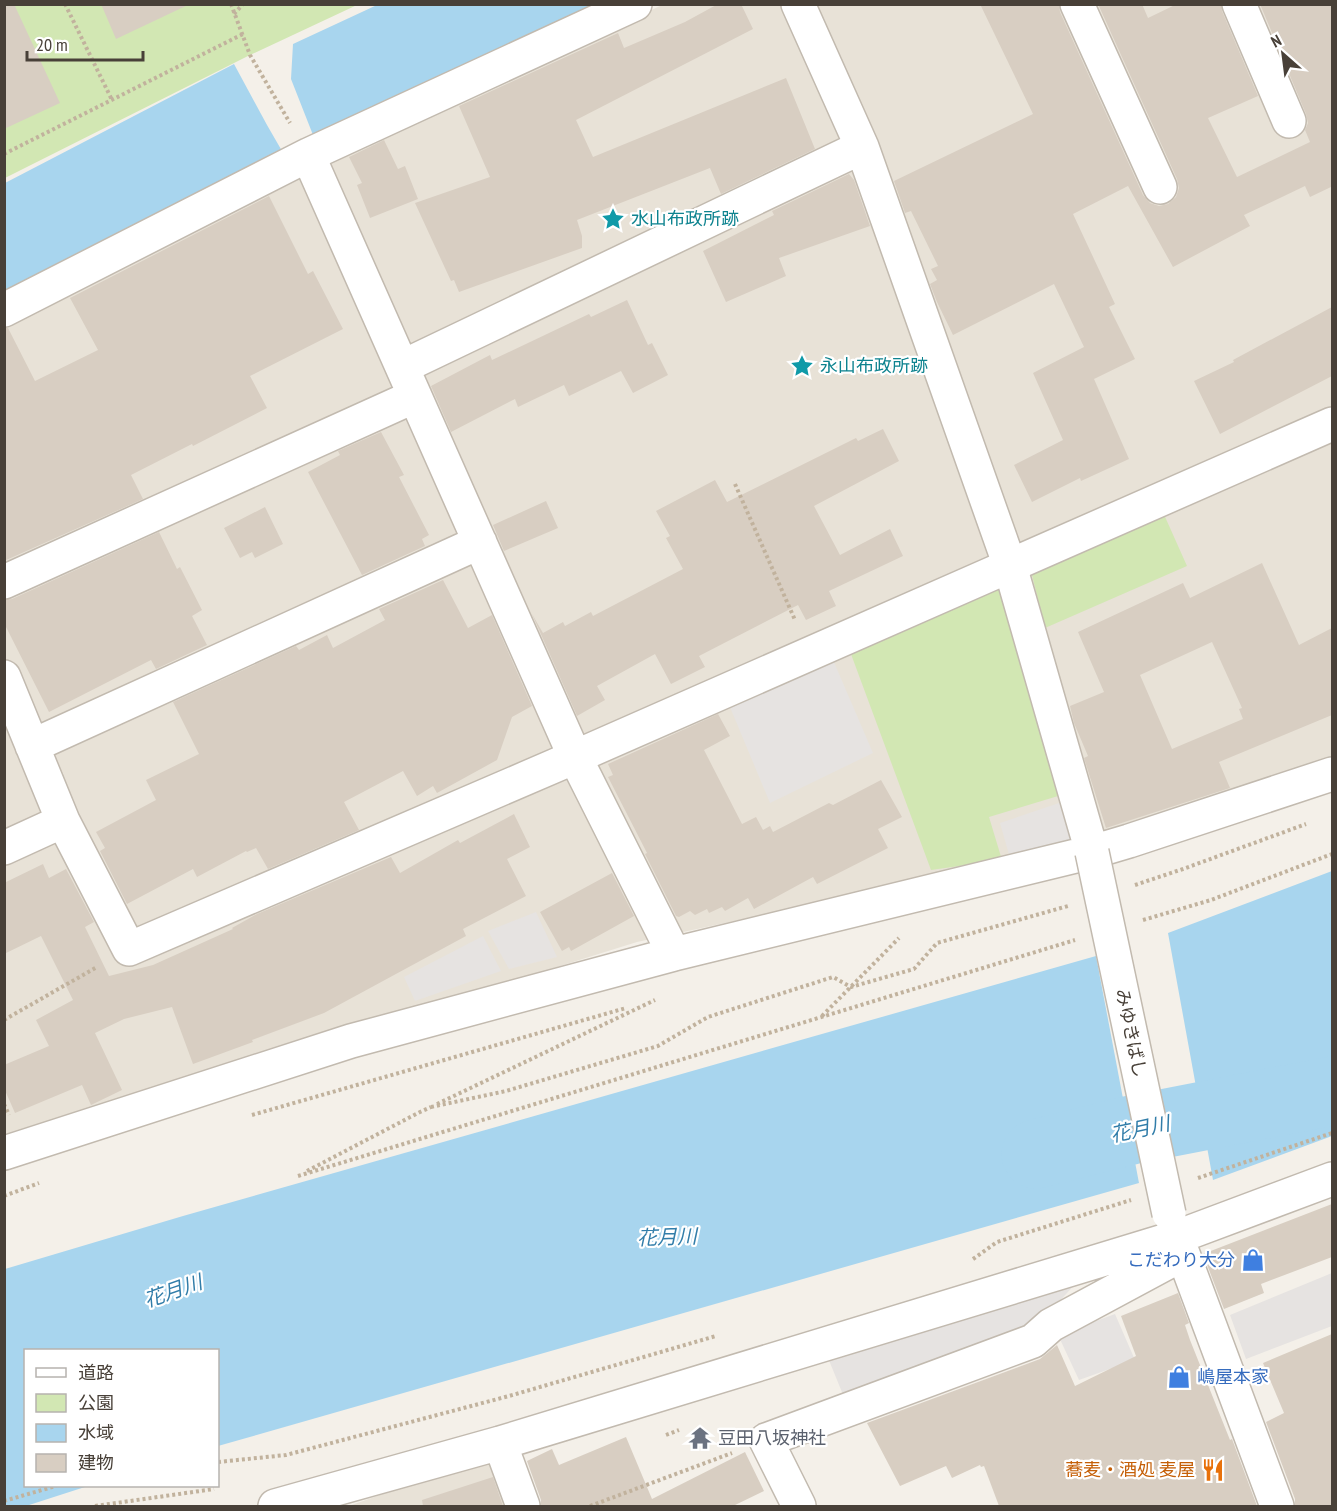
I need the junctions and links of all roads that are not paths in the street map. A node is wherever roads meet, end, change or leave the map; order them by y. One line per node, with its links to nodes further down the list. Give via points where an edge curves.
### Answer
1 (635, 4): 7 (street)
2 (798, 4): 6 (street, みゆきばし)
3 (1077, 4): 8 (street)
4 (1239, 4): 5 (street)
5 (1289, 121)
6 (862, 147): 10 (street); 13 (street, みゆきばし)
7 (308, 155): 9 (street); 10 (street)
8 (1160, 187)
9 (4, 310)
10 (408, 381): 12 (street); 14 (street)
11 (1332, 424): 13 (street)
12 (480, 542): 16 (street); 17 (street)
13 (1010, 566): 17 (street); 21 (street, みゆきばし)
14 (4, 582)
15 (4, 678): 16 (street)
16 (32, 746): 19 (street)
17 (575, 757): 19 (street, via 129,949); 22 (street)
18 (1332, 774): 21 (street)
19 (63, 821): 20 (street)
20 (4, 848)
21 (1092, 852): 22 (street); 25 (street, みゆきばし, bridge)
22 (674, 954): 23 (street, via 351,1041)
23 (4, 1154)
24 (1332, 1179): 25 (street)
25 (1176, 1235): 26 (street); 29 (street, via 1033,1341 766,1440); 30 (street, みゆきばし)
26 (500, 1443): 27 (street); 28 (street)
27 (275, 1506)
28 (523, 1506)
29 (799, 1506)
30 (1277, 1506)

